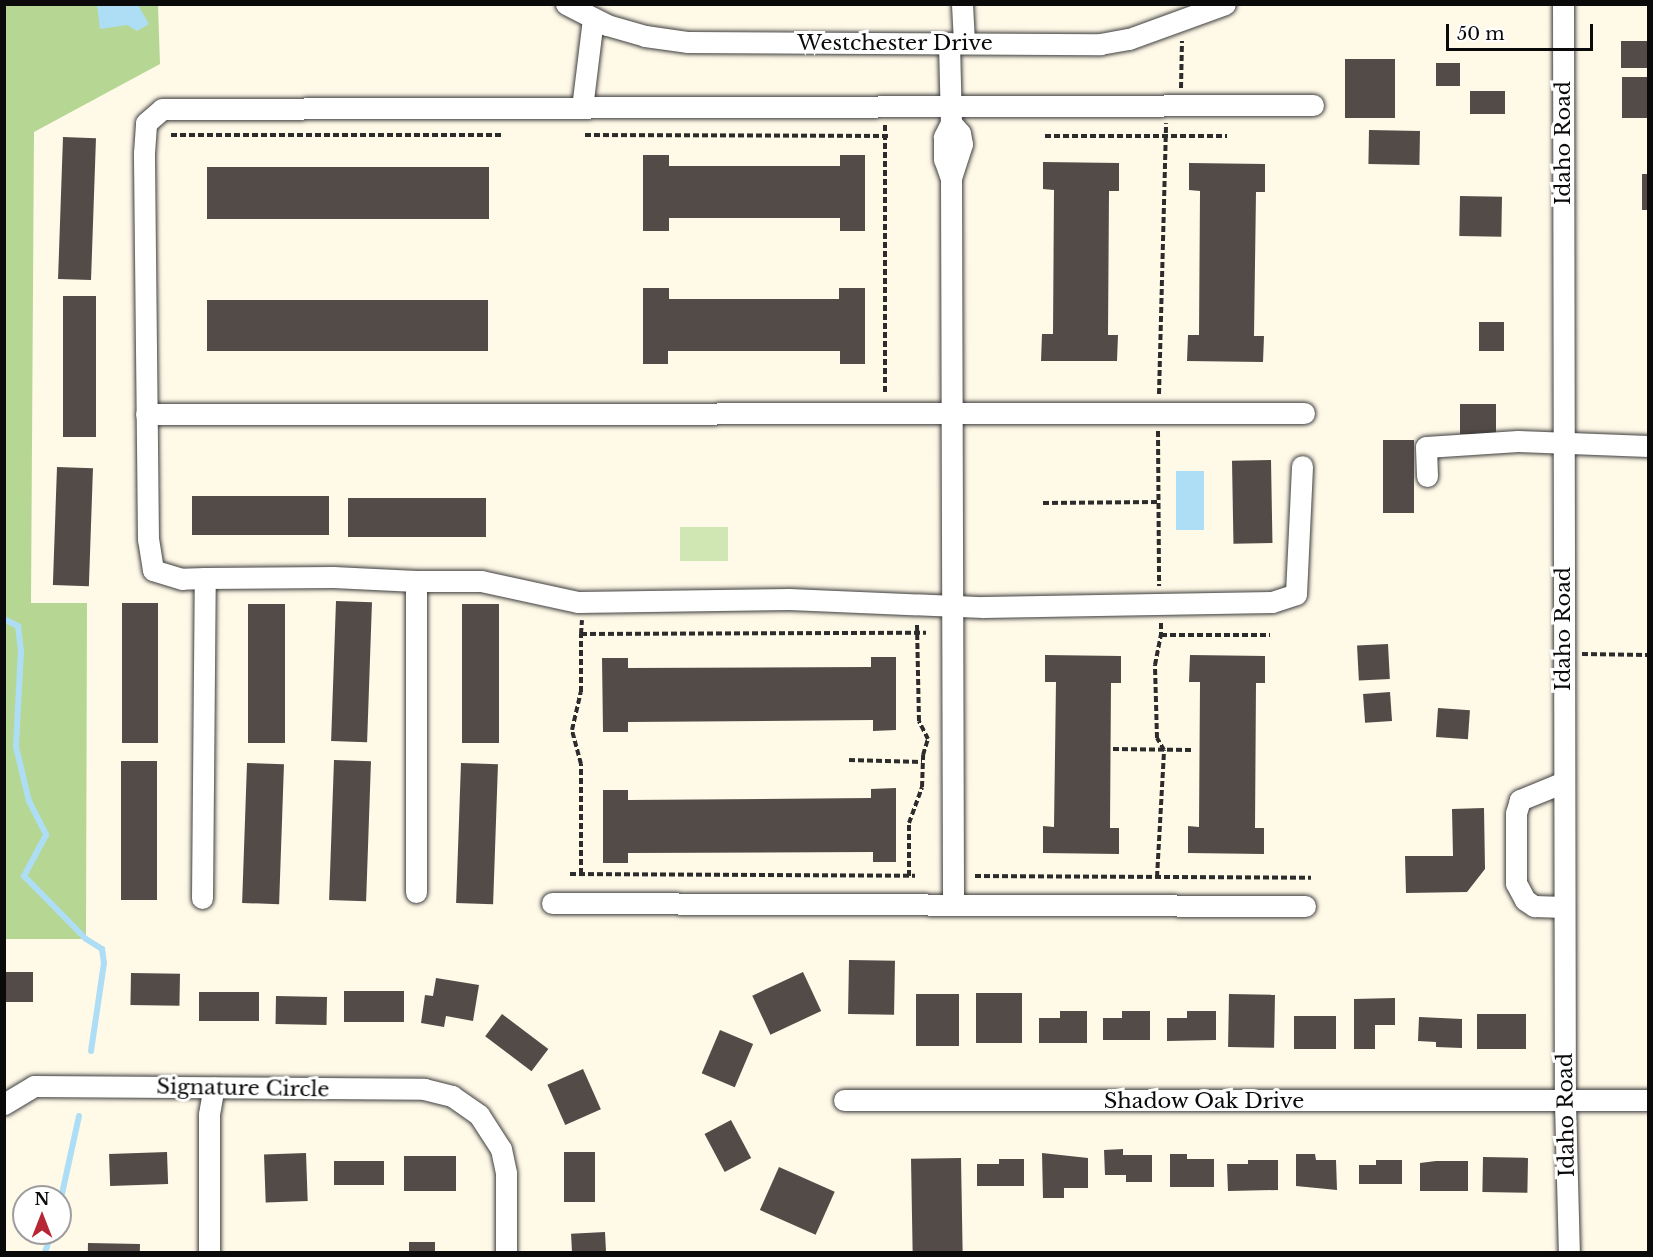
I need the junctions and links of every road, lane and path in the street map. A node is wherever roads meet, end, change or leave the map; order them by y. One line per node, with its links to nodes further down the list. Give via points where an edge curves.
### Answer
1 (566, 4): 6 (street, Westchester Drive)
2 (962, 4): 7 (street)
3 (1225, 4): 5 (street, Westchester Drive)
4 (1563, 4): 25 (street, Idaho Road)
5 (1181, 17): 7 (street, Westchester Drive, via 1110,43); 8 (path)
6 (593, 19): 7 (street, Westchester Drive, via 645,36 687,42); 11 (street)
7 (956, 43): 12 (street)
8 (1174, 105): 9 (street); 12 (street); 18 (path)
9 (1313, 105)
10 (885, 106): 11 (street); 12 (street); 16 (path)
11 (582, 108): 21 (street, via 162,109 146,123 144,143)
12 (950, 114): 23 (street, via 962,144 961,158 951,178)
13 (171, 135): 14 (path)
14 (503, 135)
15 (585, 135): 16 (path)
16 (888, 136): 24 (path)
17 (1045, 136): 18 (path)
18 (1166, 136): 19 (path); 22 (path, via 1164,321 1159,342)
19 (1227, 136)
20 (1304, 413): 22 (street)
21 (146, 414): 24 (street); 31 (street, via 148,540 153,570 182,579)
22 (1158, 414): 23 (street); 29 (path)
23 (952, 415): 24 (street); 35 (street)
24 (885, 416)
25 (1563, 445): 26 (street); 28 (street, via 1518,441 1426,447); 46 (street, Idaho Road)
26 (1648, 446)
27 (1302, 466): 34 (street, via 1296,594 1272,602)
28 (1427, 476)
29 (1158, 502): 30 (path); 34 (path)
30 (1043, 503)
31 (205, 578): 32 (street); 55 (street)
32 (416, 581): 33 (street, via 481,581 578,602); 54 (street)
33 (917, 602): 35 (street); 37 (path)
34 (1160, 605): 35 (street)
35 (952, 607): 57 (street)
36 (926, 633): 37 (path)
37 (917, 634): 45 (path, via 918,721 928,740); 48 (path, via 581,634 582,692 572,730 580,764)
38 (1270, 634): 42 (path, via 1161,634 1155,665 1155,712 1157,738)
39 (1581, 654): 40 (path)
40 (1648, 655)
41 (1113, 749): 42 (path)
42 (1164, 750): 43 (path); 52 (path)
43 (1191, 750)
44 (849, 760): 45 (path)
45 (922, 762): 49 (path, via 922,787 909,823)
46 (1564, 782): 59 (street, Idaho Road); 59 (street, via 1520,800 1516,813 1516,883 1525,900 1534,906)
47 (570, 874): 48 (path)
48 (581, 874): 49 (path)
49 (909, 876): 50 (path)
50 (915, 876)
51 (975, 876): 52 (path)
52 (1157, 877): 53 (path)
53 (1311, 878)
54 (416, 892)
55 (202, 898)
56 (552, 903): 57 (street)
57 (953, 905): 58 (street)
58 (1305, 906)
59 (1564, 907): 63 (street, Idaho Road)
60 (214, 1087): 64 (street, Signature Circle, via 34,1086); 65 (street, via 209,1114); 66 (street, Signature Circle, via 424,1089 452,1096 479,1115 492,1130 504,1163)
61 (844, 1100): 63 (street, Shadow Oak Drive)
62 (1648, 1100): 63 (street, Shadow Oak Drive)
63 (1565, 1103): 67 (street, Idaho Road)
64 (4, 1104)
65 (209, 1252)
66 (506, 1252)
67 (1569, 1252)

